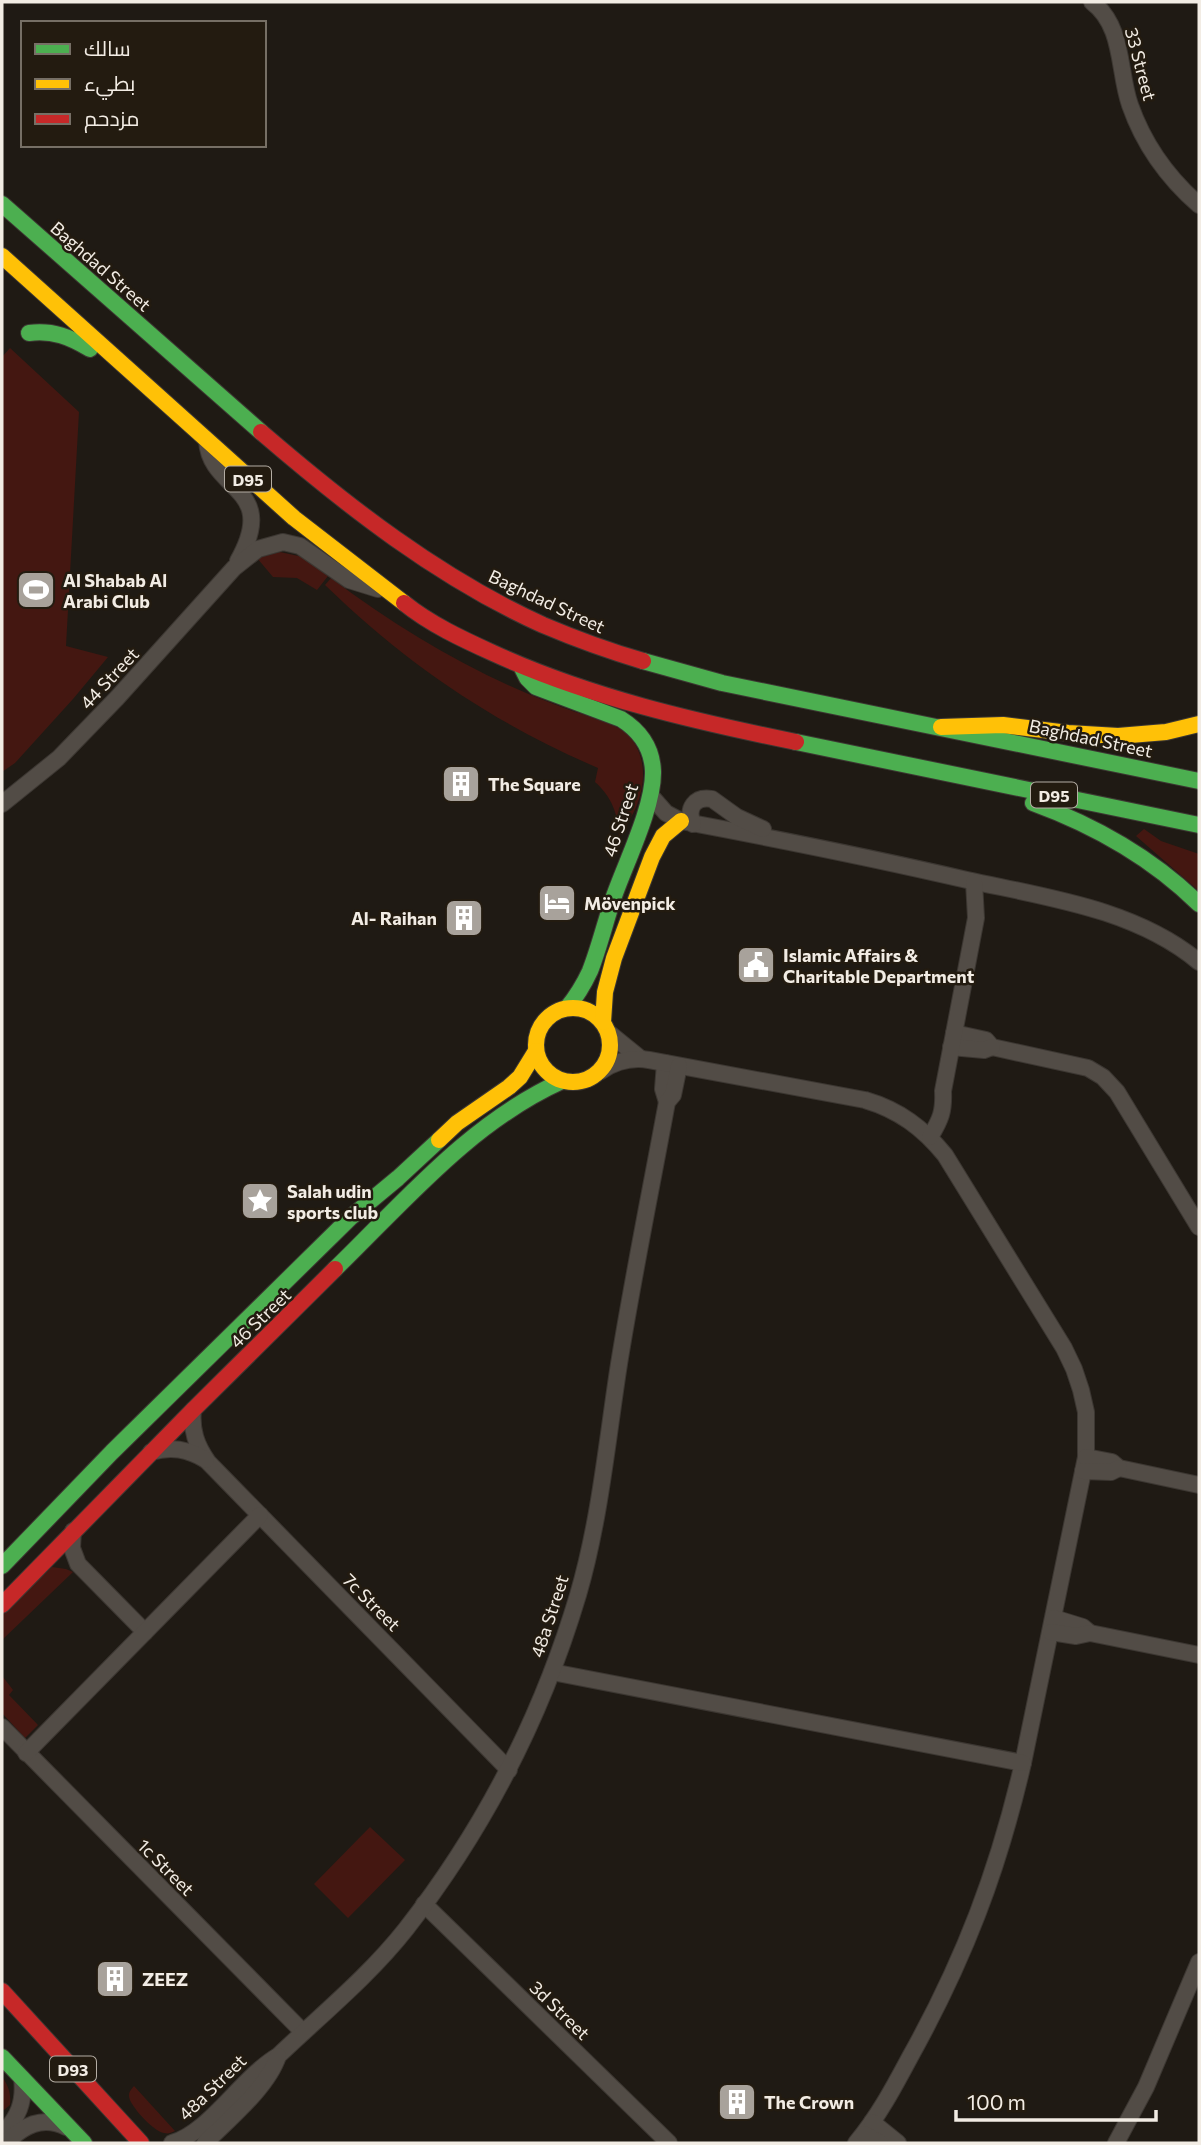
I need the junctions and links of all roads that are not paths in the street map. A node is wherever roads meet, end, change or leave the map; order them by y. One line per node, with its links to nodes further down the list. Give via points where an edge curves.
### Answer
1 (1091, 2): 3 (street, 33 Street, via 1113,29 1129,104 1148,147 1176,185)
2 (2, 204): 12 (main road, Baghdad Street / D95, via 277,447 395,540 455,579 584,642 652,665)
3 (1199, 205)
4 (2, 256): 6 (main road, D95)
5 (29, 333): 6 (main road, via 64,334)
6 (139, 379): 7 (main road, D95)
7 (207, 441): 8 (street, 44 Street, via 214,464 243,495 250,510 250,536); 9 (main road, D95)
8 (234, 568): 9 (street, 44 Street, via 266,545 291,543 307,549 349,580); 16 (street, 44 Street, via 96,720 41,774)
9 (384, 590): 10 (main road, D95, via 466,641)
10 (521, 666): 13 (main road, D95, via 666,713); 15 (main road, 46 Street, via 536,687 621,719 641,734 651,757)
11 (1199, 724): 12 (main road, via 1118,736 1013,726)
12 (941, 727): 14 (main road, Baghdad Street / D95)
13 (909, 765): 18 (main road, D95); 21 (main road, via 925,775 1030,802 1097,828 1148,860)
14 (1199, 781)
15 (651, 796): 17 (street, via 666,813); 23 (main road, 46 Street, via 589,973)
16 (2, 804)
17 (687, 822): 19 (street); 19 (street, via 693,804 712,799 747,823); 24 (main road, via 663,836 652,857 611,967 605,992)
18 (1199, 825)
19 (815, 847): 20 (street)
20 (982, 883): 22 (street, via 1137,924 1170,940); 25 (street, via 974,905 976,918)
21 (1199, 904)
22 (1199, 962)
23 (566, 1009): 24 (main road, via 583,1009 597,1016); 26 (main road, via 540,1028)
24 (606, 1028): 27 (street); 29 (main road, via 610,1053)
25 (953, 1040): 31 (street, via 943,1095); 32 (street, via 984,1050 992,1047 1080,1065 1103,1077)
26 (536, 1051): 30 (main road, via 545,1069); 41 (main road, 46 Street, via 509,1087 457,1122 351,1217)
27 (641, 1059): 28 (street); 29 (street, via 621,1060)
28 (672, 1064): 31 (street, via 865,1100 901,1114); 47 (street, 48a Street, via 663,1094 667,1102 589,1548)
29 (601, 1071): 30 (main road, via 583,1081)
30 (562, 1081): 33 (main road, 46 Street, via 519,1102 461,1147)
31 (925, 1132): 36 (street, via 945,1155 1069,1358 1086,1412)
32 (1199, 1227)
33 (193, 1410): 34 (main road, 46 Street); 35 (street, 7c Street, via 196,1443)
34 (150, 1452): 35 (street, 7c Street, via 180,1449); 39 (main road, 46 Street)
35 (208, 1462): 38 (street, 7c Street)
36 (1084, 1464): 37 (street, via 1112,1462 1119,1468); 44 (street)
37 (1199, 1485)
38 (260, 1515): 45 (street); 51 (street, 7c Street)
39 (73, 1531): 40 (main road, 46 Street); 42 (street, via 74,1557)
40 (41, 1564): 42 (street, via 63,1563); 43 (main road, 46 Street)
41 (2, 1566)
42 (84, 1571): 45 (street)
43 (2, 1605)
44 (1052, 1625): 46 (street, via 1076,1636 1090,1633); 50 (street)
45 (145, 1632): 49 (street)
46 (1199, 1655)
47 (552, 1672): 50 (street); 51 (street, 48a Street)
48 (2, 1727): 49 (street, 1c Street)
49 (26, 1752): 55 (street, 1c Street)
50 (1023, 1763): 59 (street, via 998,1861 963,1952 920,2040)
51 (509, 1770): 52 (street, 48a Street, via 470,1839)
52 (424, 1904): 55 (street, 48a Street, via 376,1963); 66 (street, 3d Street)
53 (1199, 1962): 69 (street, via 1146,2087)
54 (2, 1991): 63 (main road, D93)
55 (303, 2032): 56 (street, 48a Street)
56 (278, 2056): 64 (street, 48a Street, via 193,2134); 65 (street, 48a Street, via 263,2083)
57 (2, 2057): 58 (main road, D93)
58 (22, 2078): 60 (street, via 23,2103); 61 (main road, D93)
59 (864, 2133): 67 (street); 68 (street)
60 (2, 2135)
61 (77, 2138): 62 (street, via 50,2122 40,2122 20,2130)
62 (6, 2143)
63 (142, 2143)
64 (172, 2143)
65 (205, 2143)
66 (669, 2143)
67 (880, 2143)
68 (898, 2143)
69 (1115, 2143)

